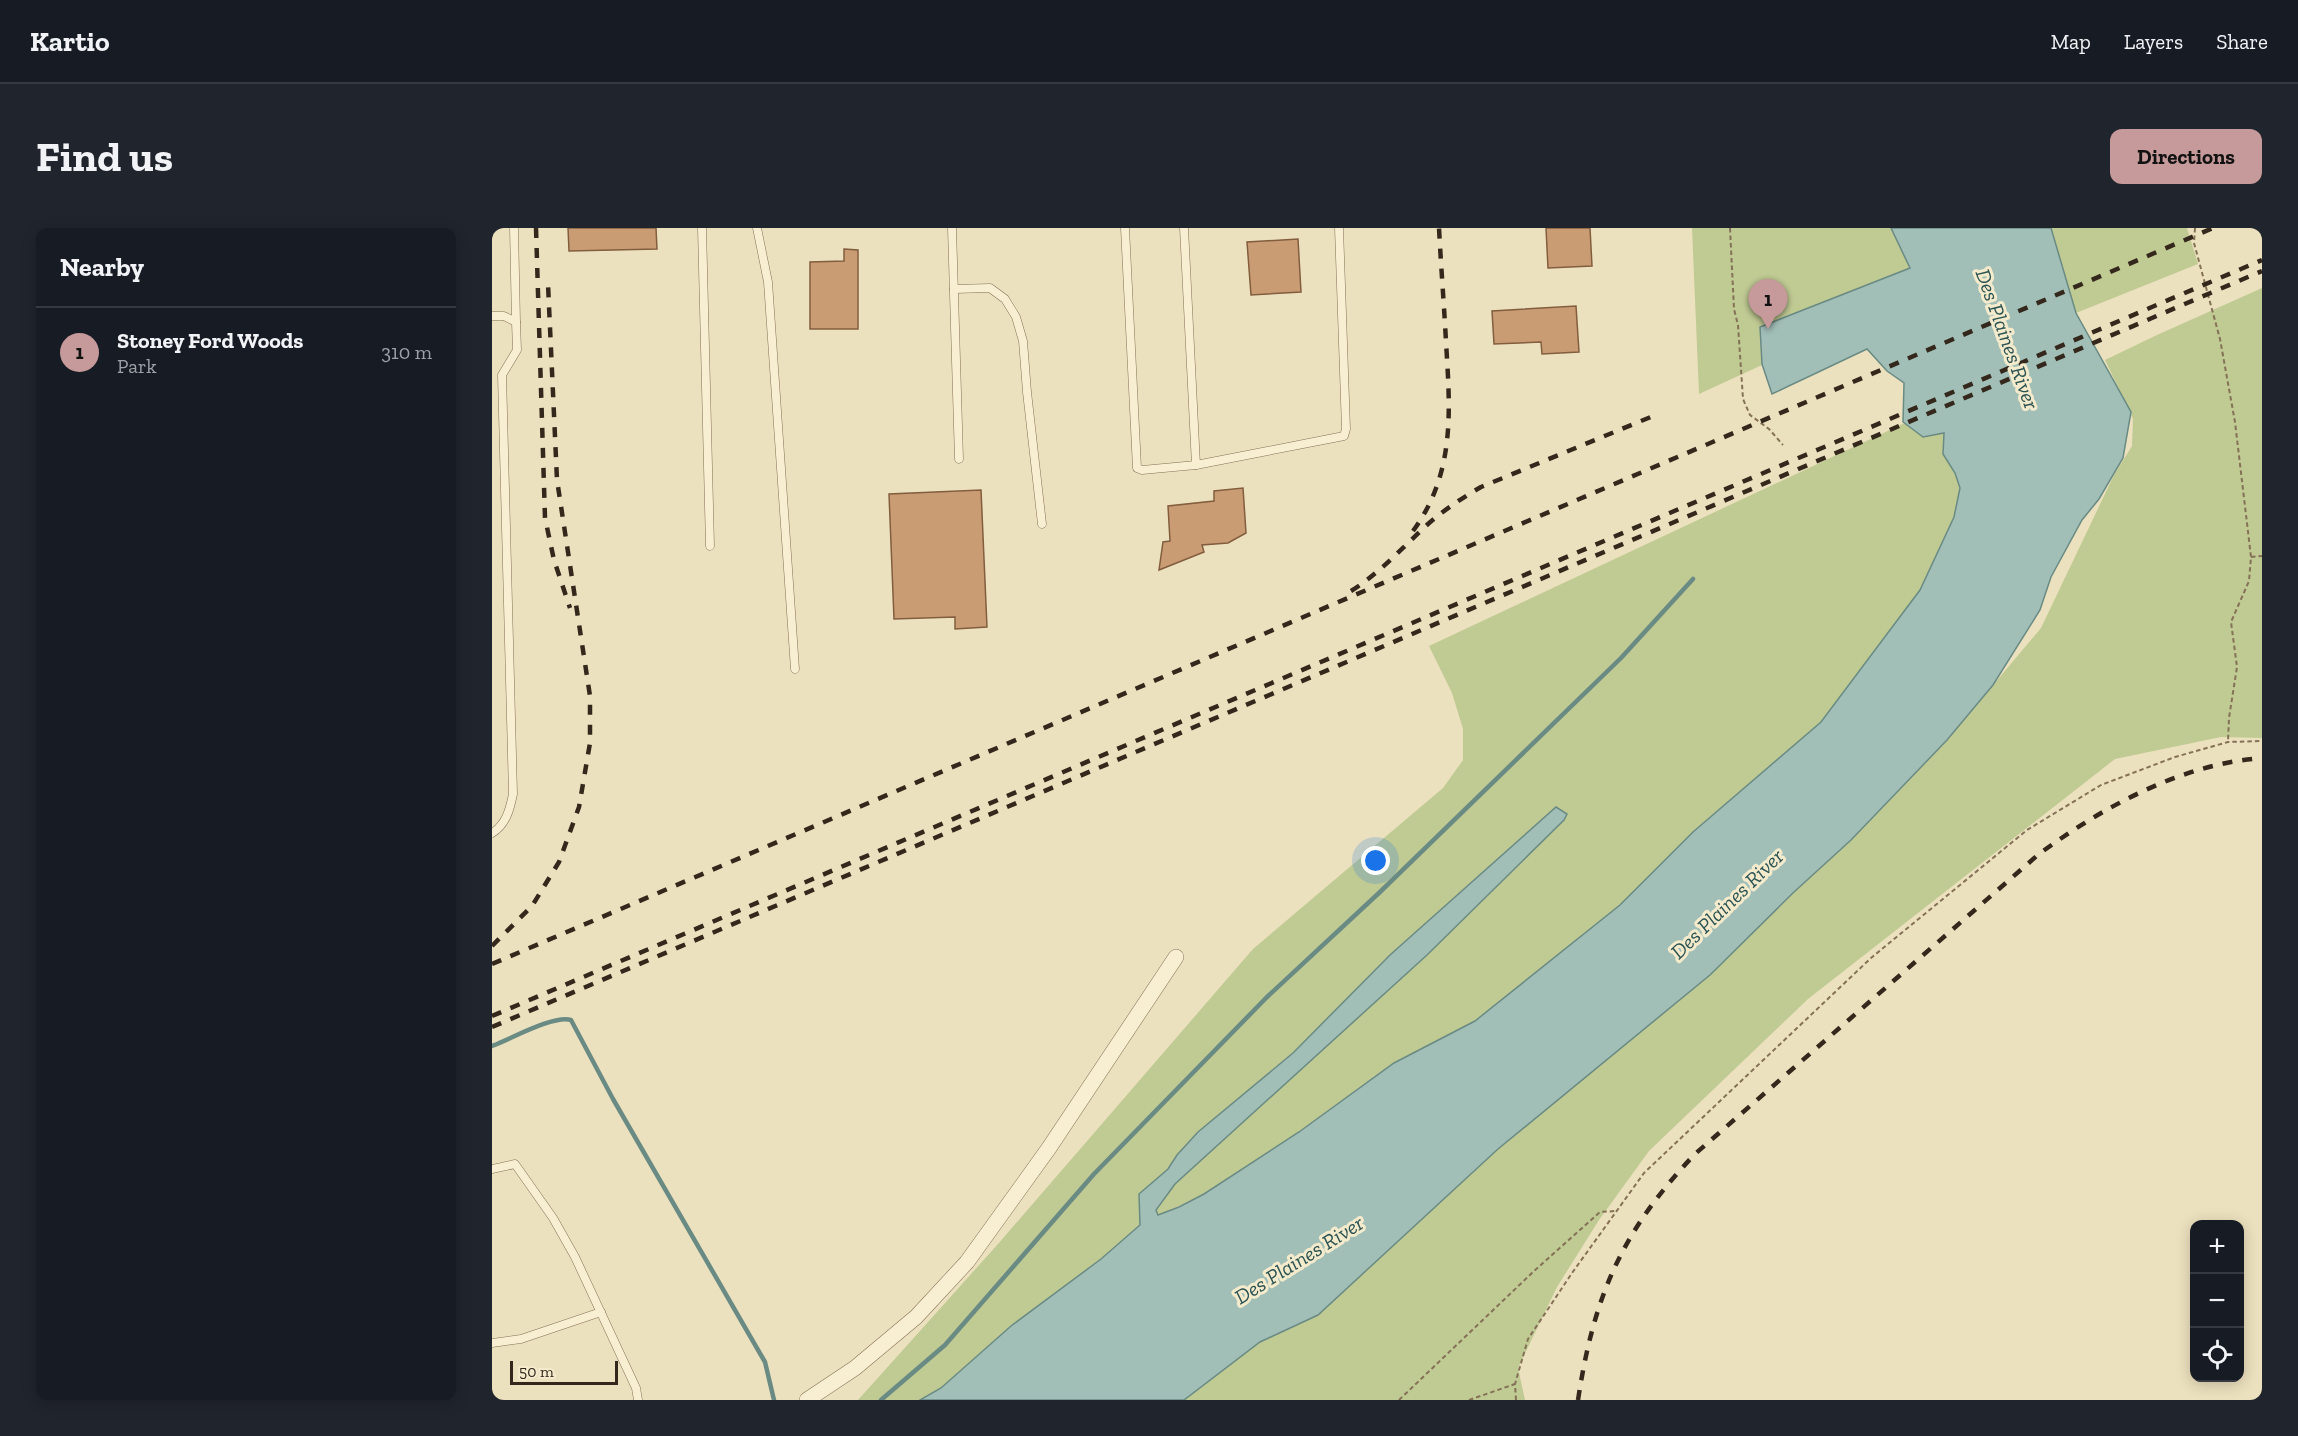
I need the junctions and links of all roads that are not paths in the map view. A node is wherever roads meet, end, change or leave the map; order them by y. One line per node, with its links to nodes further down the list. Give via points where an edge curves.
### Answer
1 (514, 228): 10 (lane)
2 (702, 228): 14 (lane)
3 (757, 228): 15 (lane, via 768,282)
4 (952, 228): 8 (lane)
5 (1125, 228): 12 (lane, via 1137,468)
6 (1184, 228): 12 (lane)
7 (1339, 228): 12 (lane, via 1346,433)
8 (954, 289): 11 (lane); 13 (lane, via 990,288 1005,300 1016,317 1023,341)
9 (492, 316): 10 (lane)
10 (516, 322): 16 (lane, via 517,350 502,375 513,794 509,814)
11 (959, 459)
12 (1196, 465)
13 (1042, 524)
14 (710, 546)
15 (795, 669)
16 (492, 833)
17 (1176, 957): 22 (street, via 1049,1148 967,1262 916,1317 855,1368)
18 (492, 1169): 19 (lane, via 515,1164 553,1218)
19 (601, 1312): 20 (lane, via 521,1339); 21 (lane)
20 (492, 1343)
21 (638, 1400)
22 (807, 1400)

